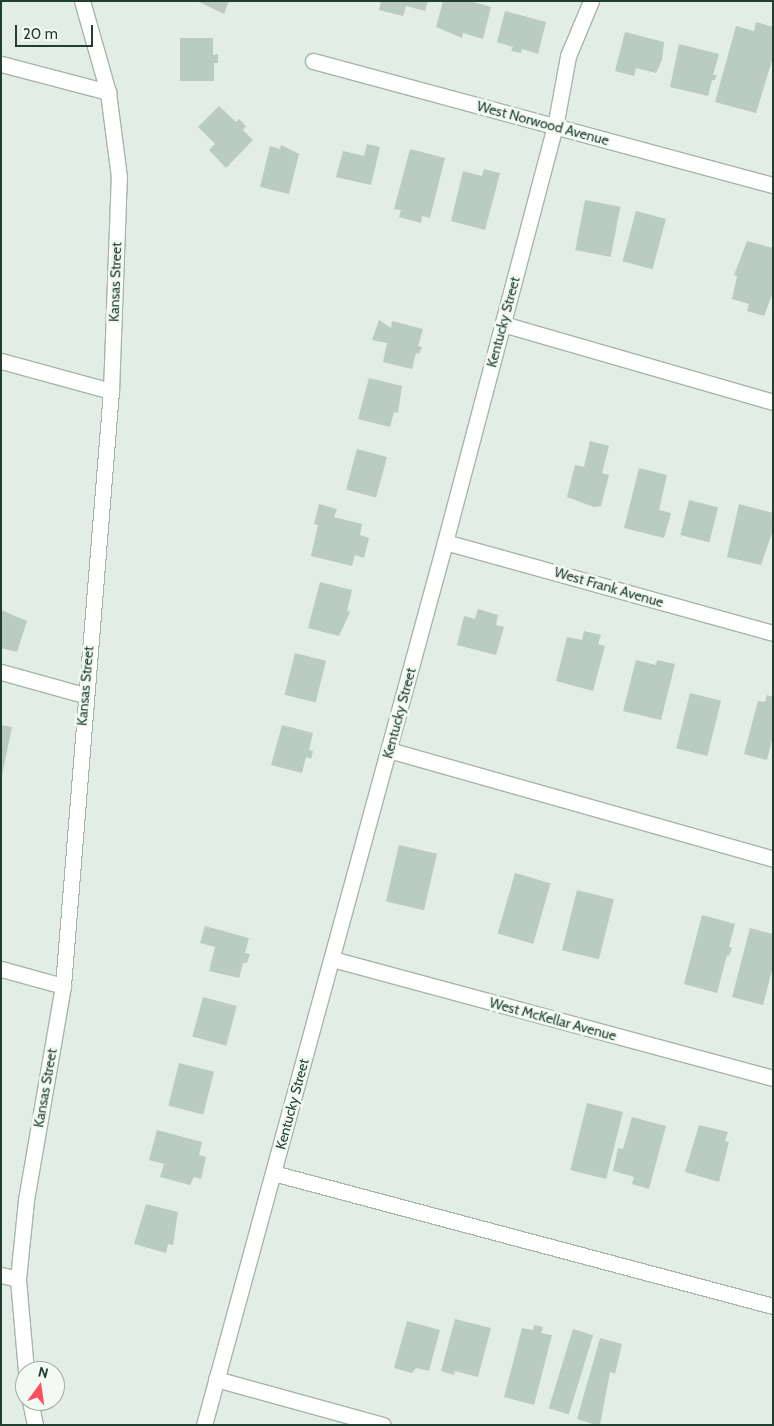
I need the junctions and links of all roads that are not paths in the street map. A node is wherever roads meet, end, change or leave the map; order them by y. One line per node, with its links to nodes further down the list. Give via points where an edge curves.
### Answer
1 (82, 1): 5 (street, Kansas Street)
2 (591, 1): 6 (street, Kentucky Street, via 568,56)
3 (312, 61): 6 (street, West Norwood Avenue)
4 (1, 64): 5 (street)
5 (108, 92): 10 (street, Kansas Street, via 119,177)
6 (555, 127): 7 (street, West Norwood Avenue); 8 (street, Kentucky Street)
7 (773, 185)
8 (503, 324): 11 (street); 12 (street, Kentucky Street)
9 (1, 361): 10 (street)
10 (111, 391): 15 (street, Kansas Street)
11 (773, 402)
12 (445, 542): 13 (street, West Frank Avenue); 16 (street, Kentucky Street)
13 (773, 633)
14 (1, 672): 15 (street)
15 (84, 695): 20 (street, Kansas Street)
16 (389, 750): 17 (street); 18 (street, Kentucky Street)
17 (773, 859)
18 (332, 959): 21 (street, West McKellar Avenue); 22 (street, Kentucky Street)
19 (1, 969): 20 (street)
20 (63, 986): 24 (street, Kansas Street, via 26,1200)
21 (773, 1078)
22 (273, 1173): 25 (street); 27 (street, Kentucky Street)
23 (1, 1275): 24 (street)
24 (18, 1279): 26 (street, Kansas Street)
25 (773, 1306)
26 (25, 1361)
27 (216, 1379): 30 (street, Kentucky Street); 31 (street)
28 (32, 1411): 29 (street)
29 (35, 1425)
30 (204, 1425)
31 (383, 1425)

